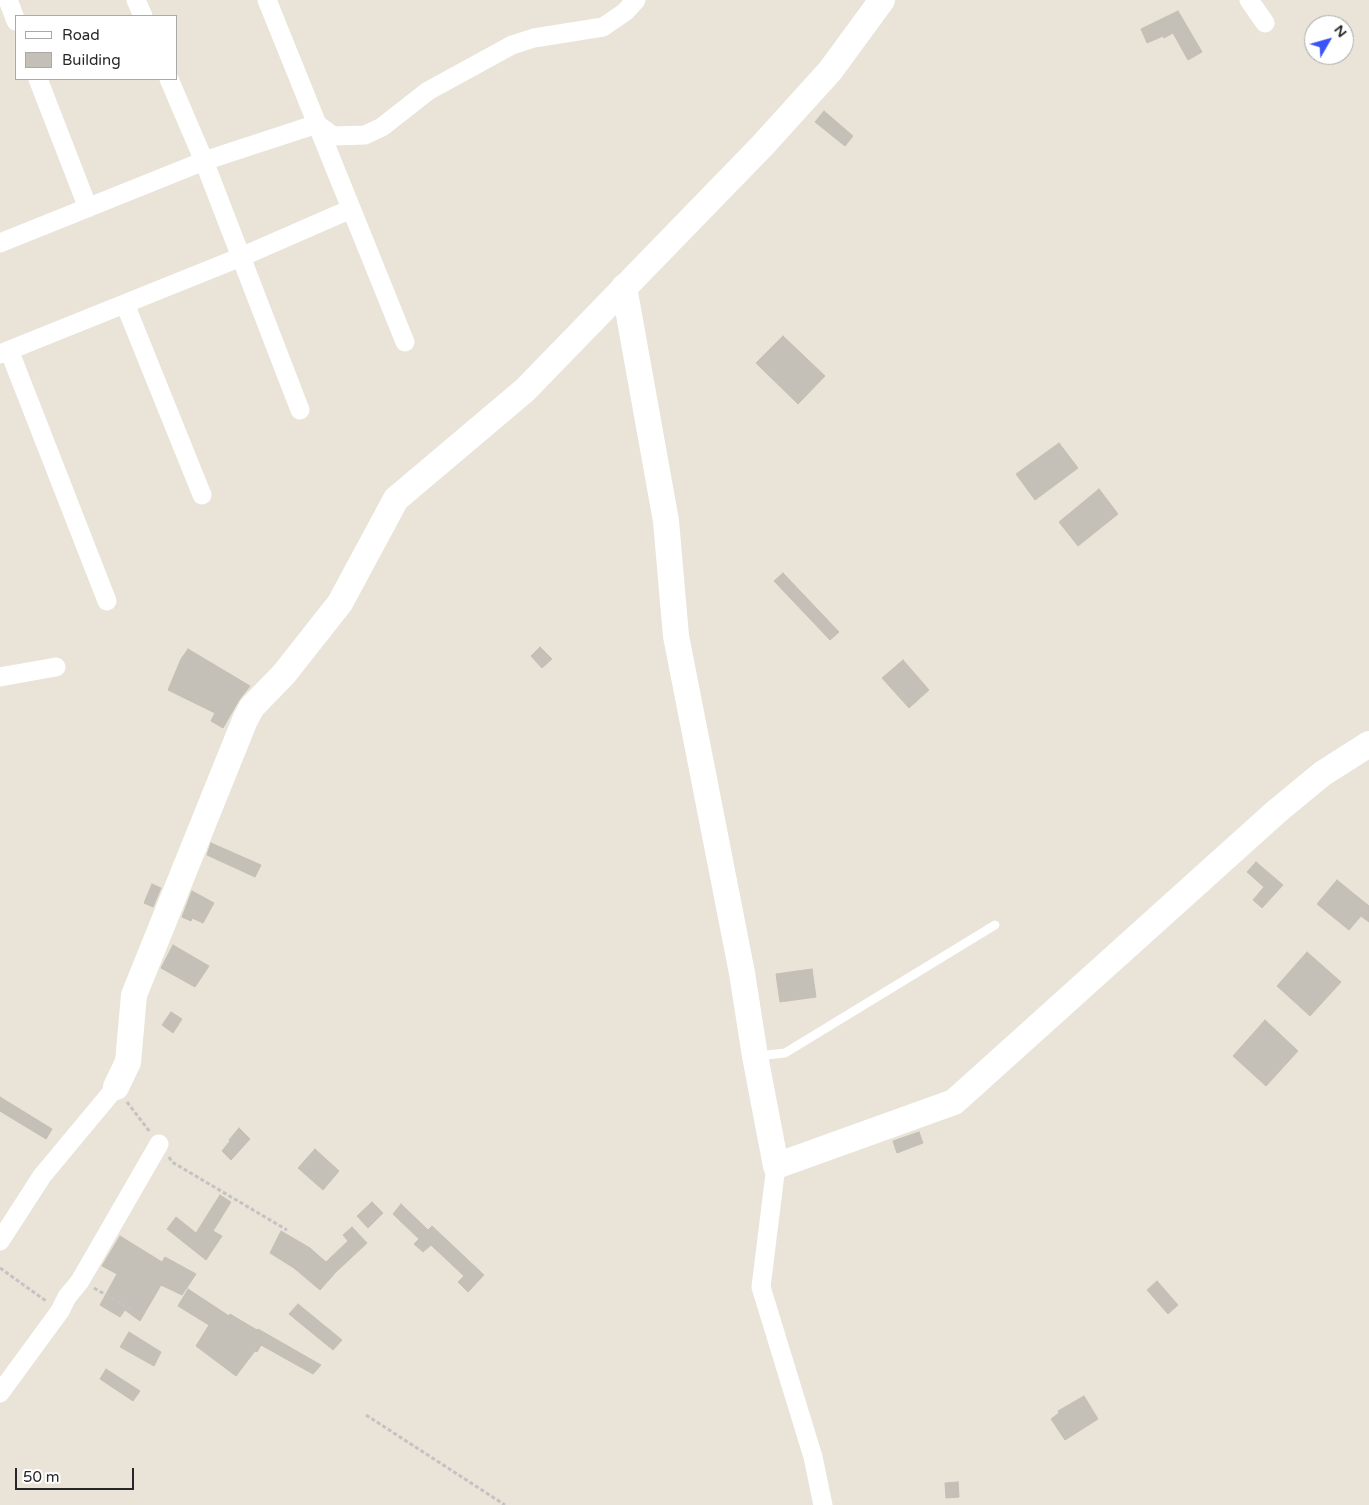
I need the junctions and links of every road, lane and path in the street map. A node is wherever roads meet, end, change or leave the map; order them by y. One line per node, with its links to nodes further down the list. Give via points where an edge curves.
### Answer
1 (8, 0): 8 (street)
2 (136, 0): 7 (street)
3 (267, 0): 12 (street)
4 (636, 0): 12 (street, via 603,27 534,38 512,45 428,91 382,127 365,135 333,136)
5 (882, 0): 18 (street, via 830,71 762,146)
6 (1249, 0): 9 (street)
7 (143, 15)
8 (15, 18)
9 (1265, 23)
10 (38, 80): 14 (street)
11 (169, 80): 13 (street)
12 (316, 124): 13 (street); 15 (street)
13 (204, 161): 14 (street); 17 (street)
14 (88, 208): 16 (street)
15 (351, 209): 17 (street); 20 (street)
16 (0, 243)
17 (241, 257): 19 (street); 22 (street)
18 (624, 287): 29 (street, via 666,521 676,636); 30 (street, via 525,390 396,499 340,603 284,674 252,707 134,995 128,1062)
19 (125, 304): 21 (street); 23 (street)
20 (406, 342)
21 (5, 352): 24 (street)
22 (300, 410)
23 (202, 495)
24 (107, 601)
25 (56, 667): 26 (street)
26 (2, 670)
27 (1369, 744): 32 (street, via 1322,774 1276,812 954,1102)
28 (995, 925): 29 (lane, via 785,1052)
29 (755, 1056): 32 (street)
30 (116, 1087): 31 (path); 34 (street, via 42,1176)
31 (159, 1144): 33 (path, via 172,1162); 36 (street)
32 (776, 1166): 42 (street, via 761,1287 813,1457)
33 (287, 1230)
34 (0, 1241)
35 (0, 1268): 37 (path)
36 (80, 1280): 37 (street); 38 (path)
37 (60, 1311): 39 (street)
38 (134, 1311)
39 (0, 1393)
40 (366, 1415): 41 (path)
41 (505, 1505)
42 (822, 1505)

